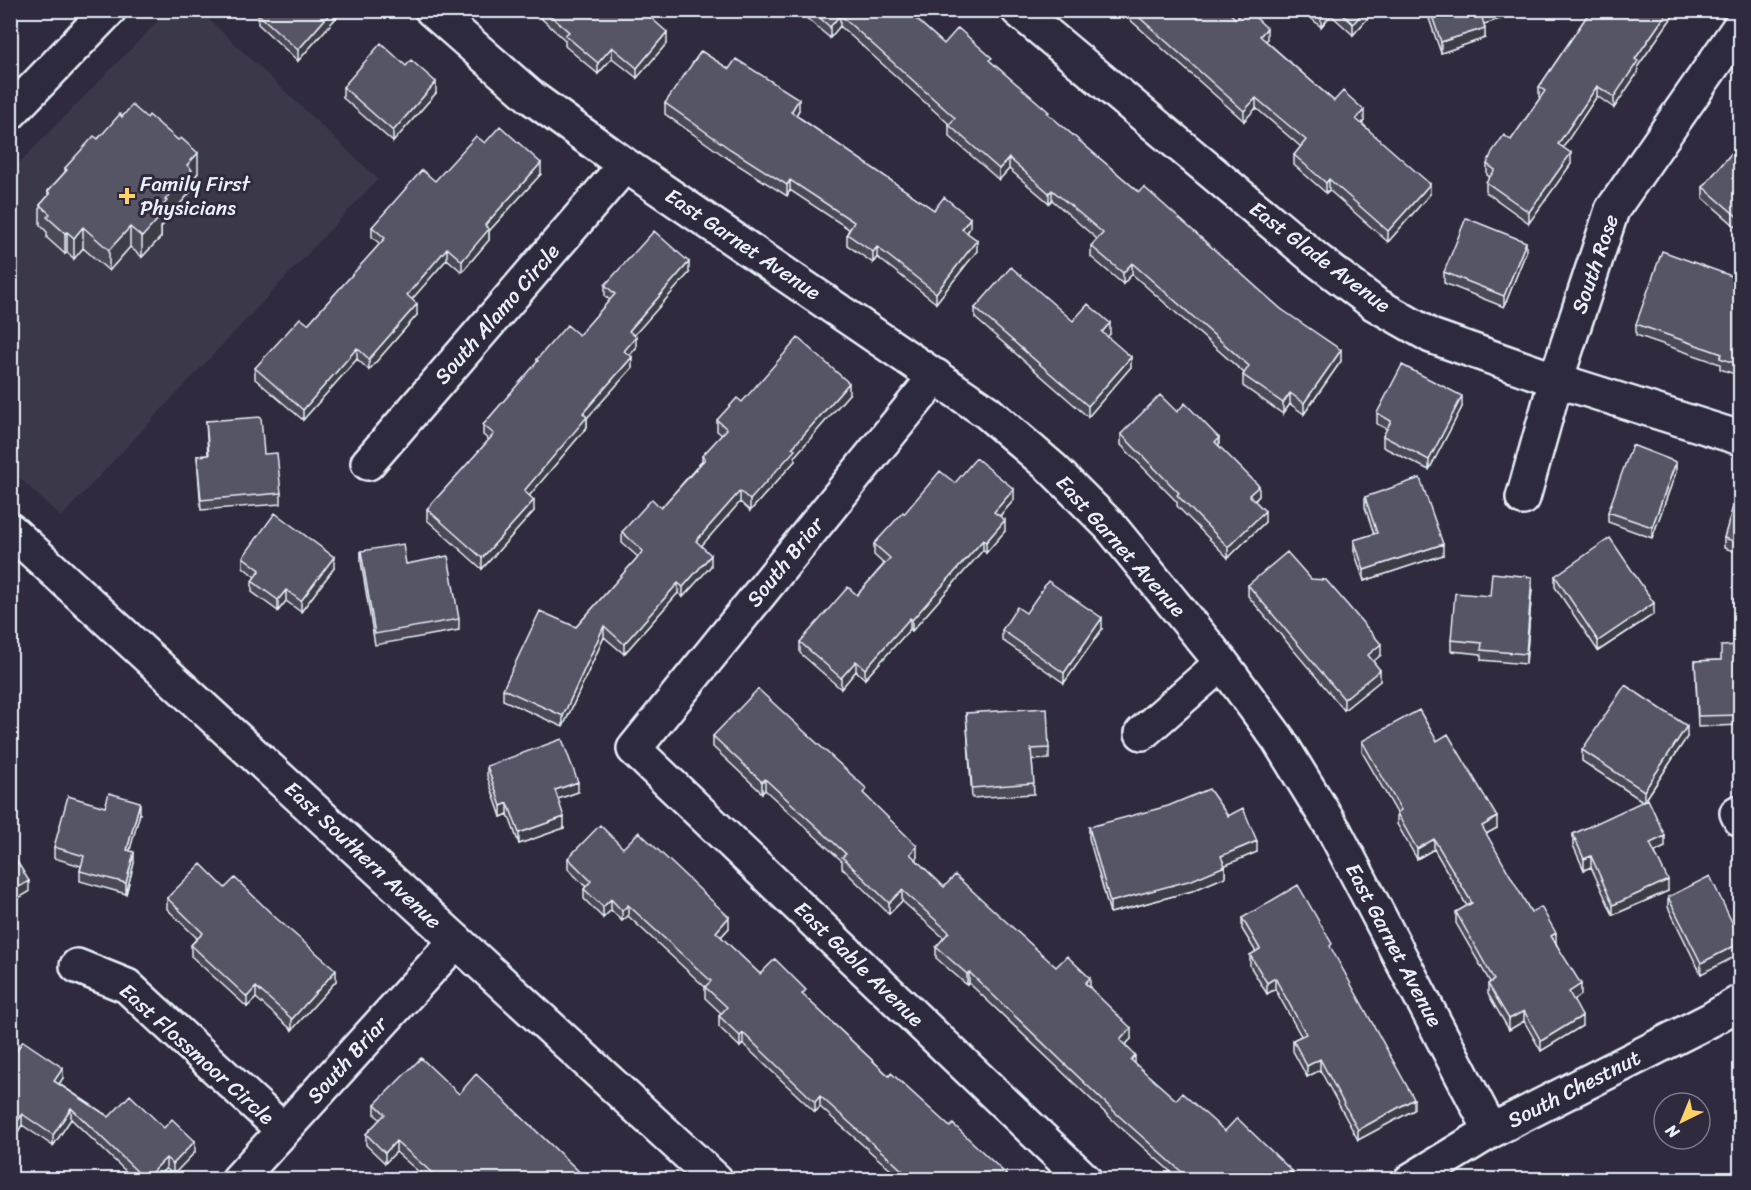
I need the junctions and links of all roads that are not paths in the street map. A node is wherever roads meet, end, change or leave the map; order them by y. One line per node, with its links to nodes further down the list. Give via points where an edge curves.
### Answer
1 (109, 10): 5 (street)
2 (432, 10): 6 (street, East Garnet Avenue, via 531,97)
3 (1018, 10): 8 (street, East Glade Avenue, via 1375,304 1431,336)
4 (1740, 26): 8 (street, South Rose, via 1612,210)
5 (10, 113)
6 (625, 165): 7 (street, East Garnet Avenue); 10 (street, South Alamo Circle)
7 (936, 376): 13 (street, East Garnet Avenue, via 987,412 1053,469 1110,526); 15 (street, South Briar)
8 (1556, 380): 9 (street, East Glade Avenue); 11 (street, South Rose)
9 (1740, 438)
10 (368, 463)
11 (1523, 498)
12 (10, 530): 16 (street, East Southern Avenue)
13 (1222, 663): 14 (street); 20 (street, East Garnet Avenue, via 1278,739 1335,832)
14 (1142, 733)
15 (634, 749): 23 (street, East Gable Avenue)
16 (456, 941): 19 (street, South Briar); 22 (street, East Southern Avenue)
17 (77, 966): 19 (street, East Flossmoor Circle, via 127,986)
18 (1740, 1002): 20 (street, South Chestnut)
19 (283, 1130): 21 (street, South Briar)
20 (1491, 1131): 24 (street, South Chestnut)
21 (238, 1179)
22 (716, 1179)
23 (1085, 1179)
24 (1411, 1179)

